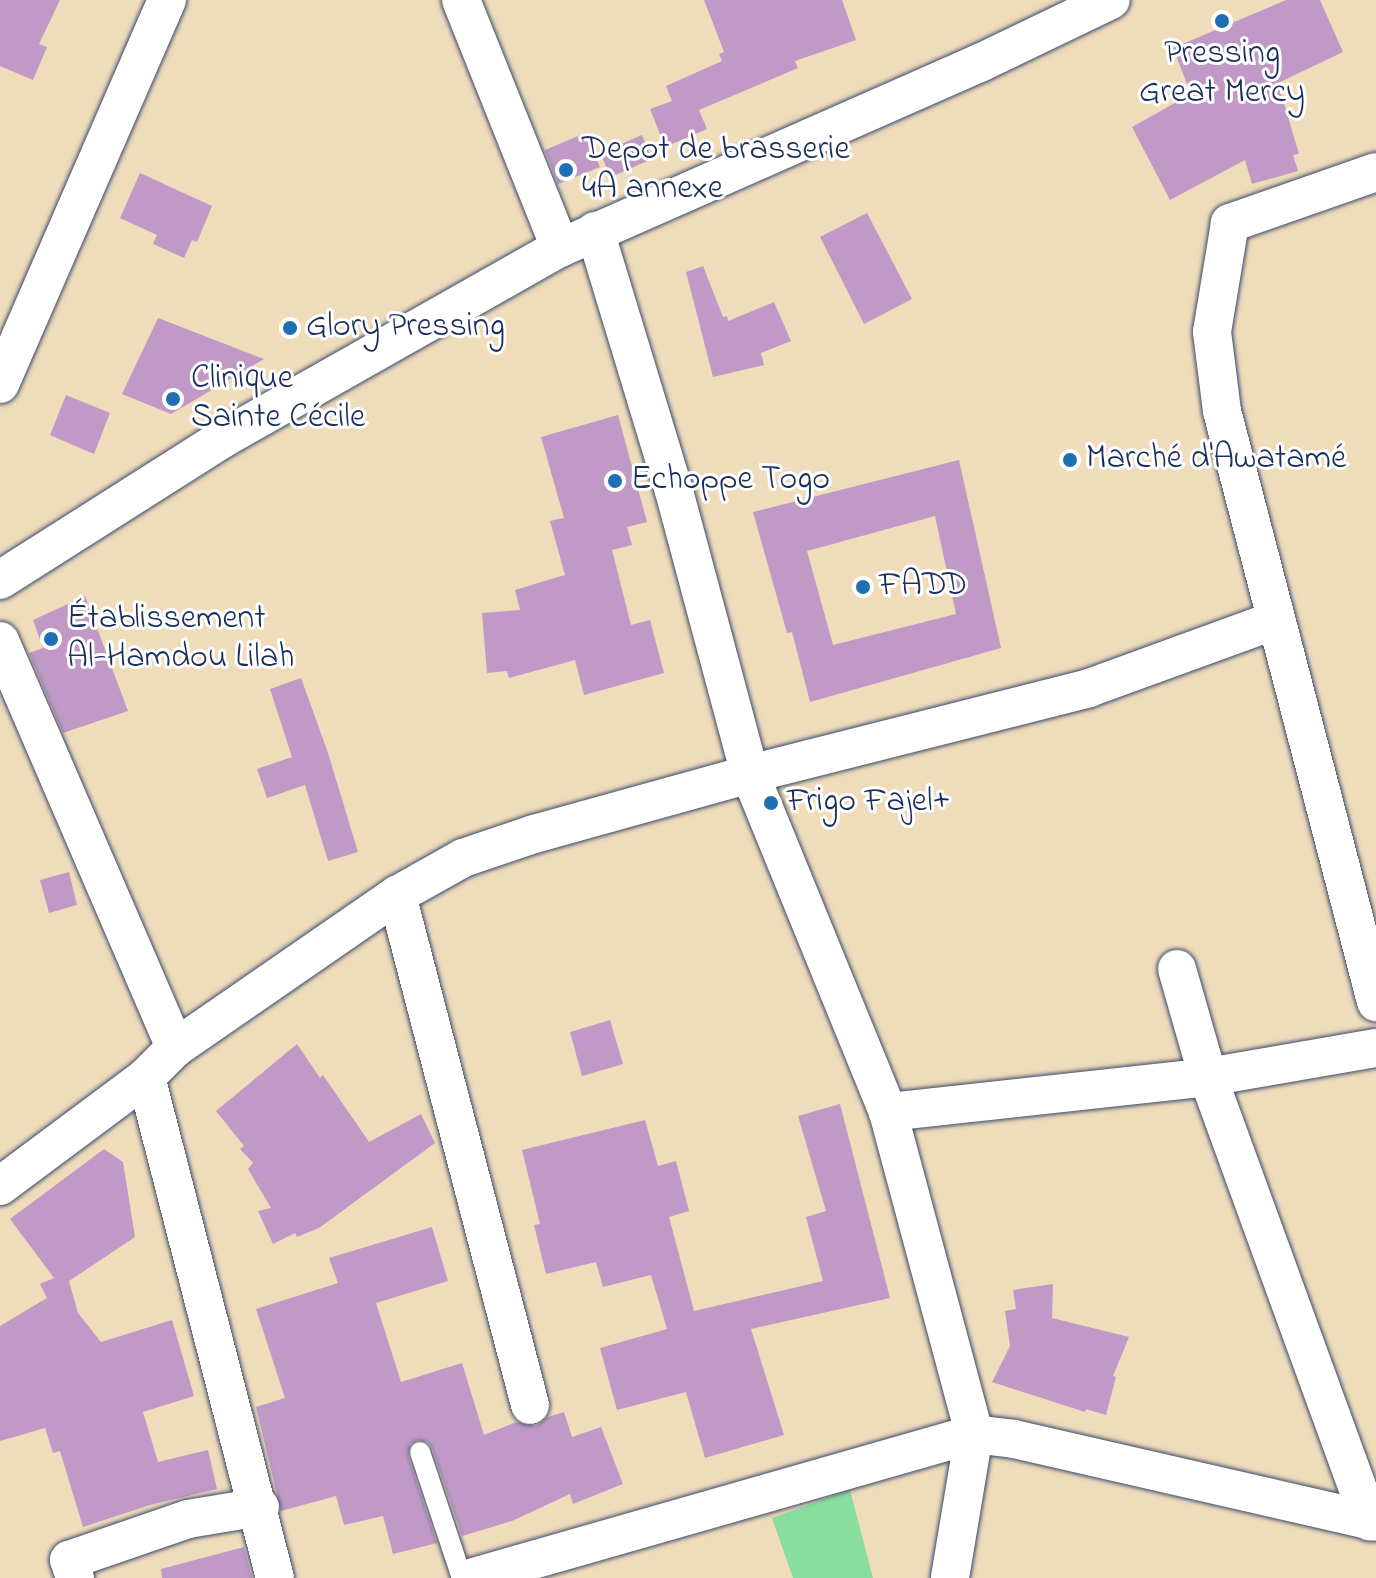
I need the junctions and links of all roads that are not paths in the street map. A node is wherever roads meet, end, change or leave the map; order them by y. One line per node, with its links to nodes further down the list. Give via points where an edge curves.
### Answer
1 (167, 0): 7 (street)
2 (461, 0): 6 (street)
3 (1111, 0): 5 (street)
4 (1376, 172): 9 (street, via 1230,223 1212,332 1222,411)
5 (595, 231): 6 (street); 11 (street, via 674,491)
6 (560, 248): 8 (street, via 222,439)
7 (0, 384)
8 (0, 580)
9 (1276, 620): 11 (street, via 1089,688); 14 (street)
10 (0, 641): 15 (street)
11 (750, 774): 12 (street, via 463,858); 19 (street)
12 (397, 895): 15 (street); 21 (street)
13 (1177, 969): 18 (street)
14 (1376, 1002)
15 (175, 1048): 17 (street)
16 (1376, 1048): 18 (street)
17 (146, 1077): 20 (street); 24 (street)
18 (1208, 1077): 19 (street); 25 (street)
19 (888, 1112): 22 (street)
20 (0, 1186)
21 (530, 1405)
22 (974, 1434): 25 (street); 29 (street); 30 (street)
23 (420, 1452): 28 (lane)
24 (260, 1507): 26 (street, via 188,1519 69,1560); 27 (street)
25 (1373, 1522)
26 (75, 1578)
27 (275, 1578)
28 (462, 1578)
29 (470, 1578)
30 (950, 1578)

